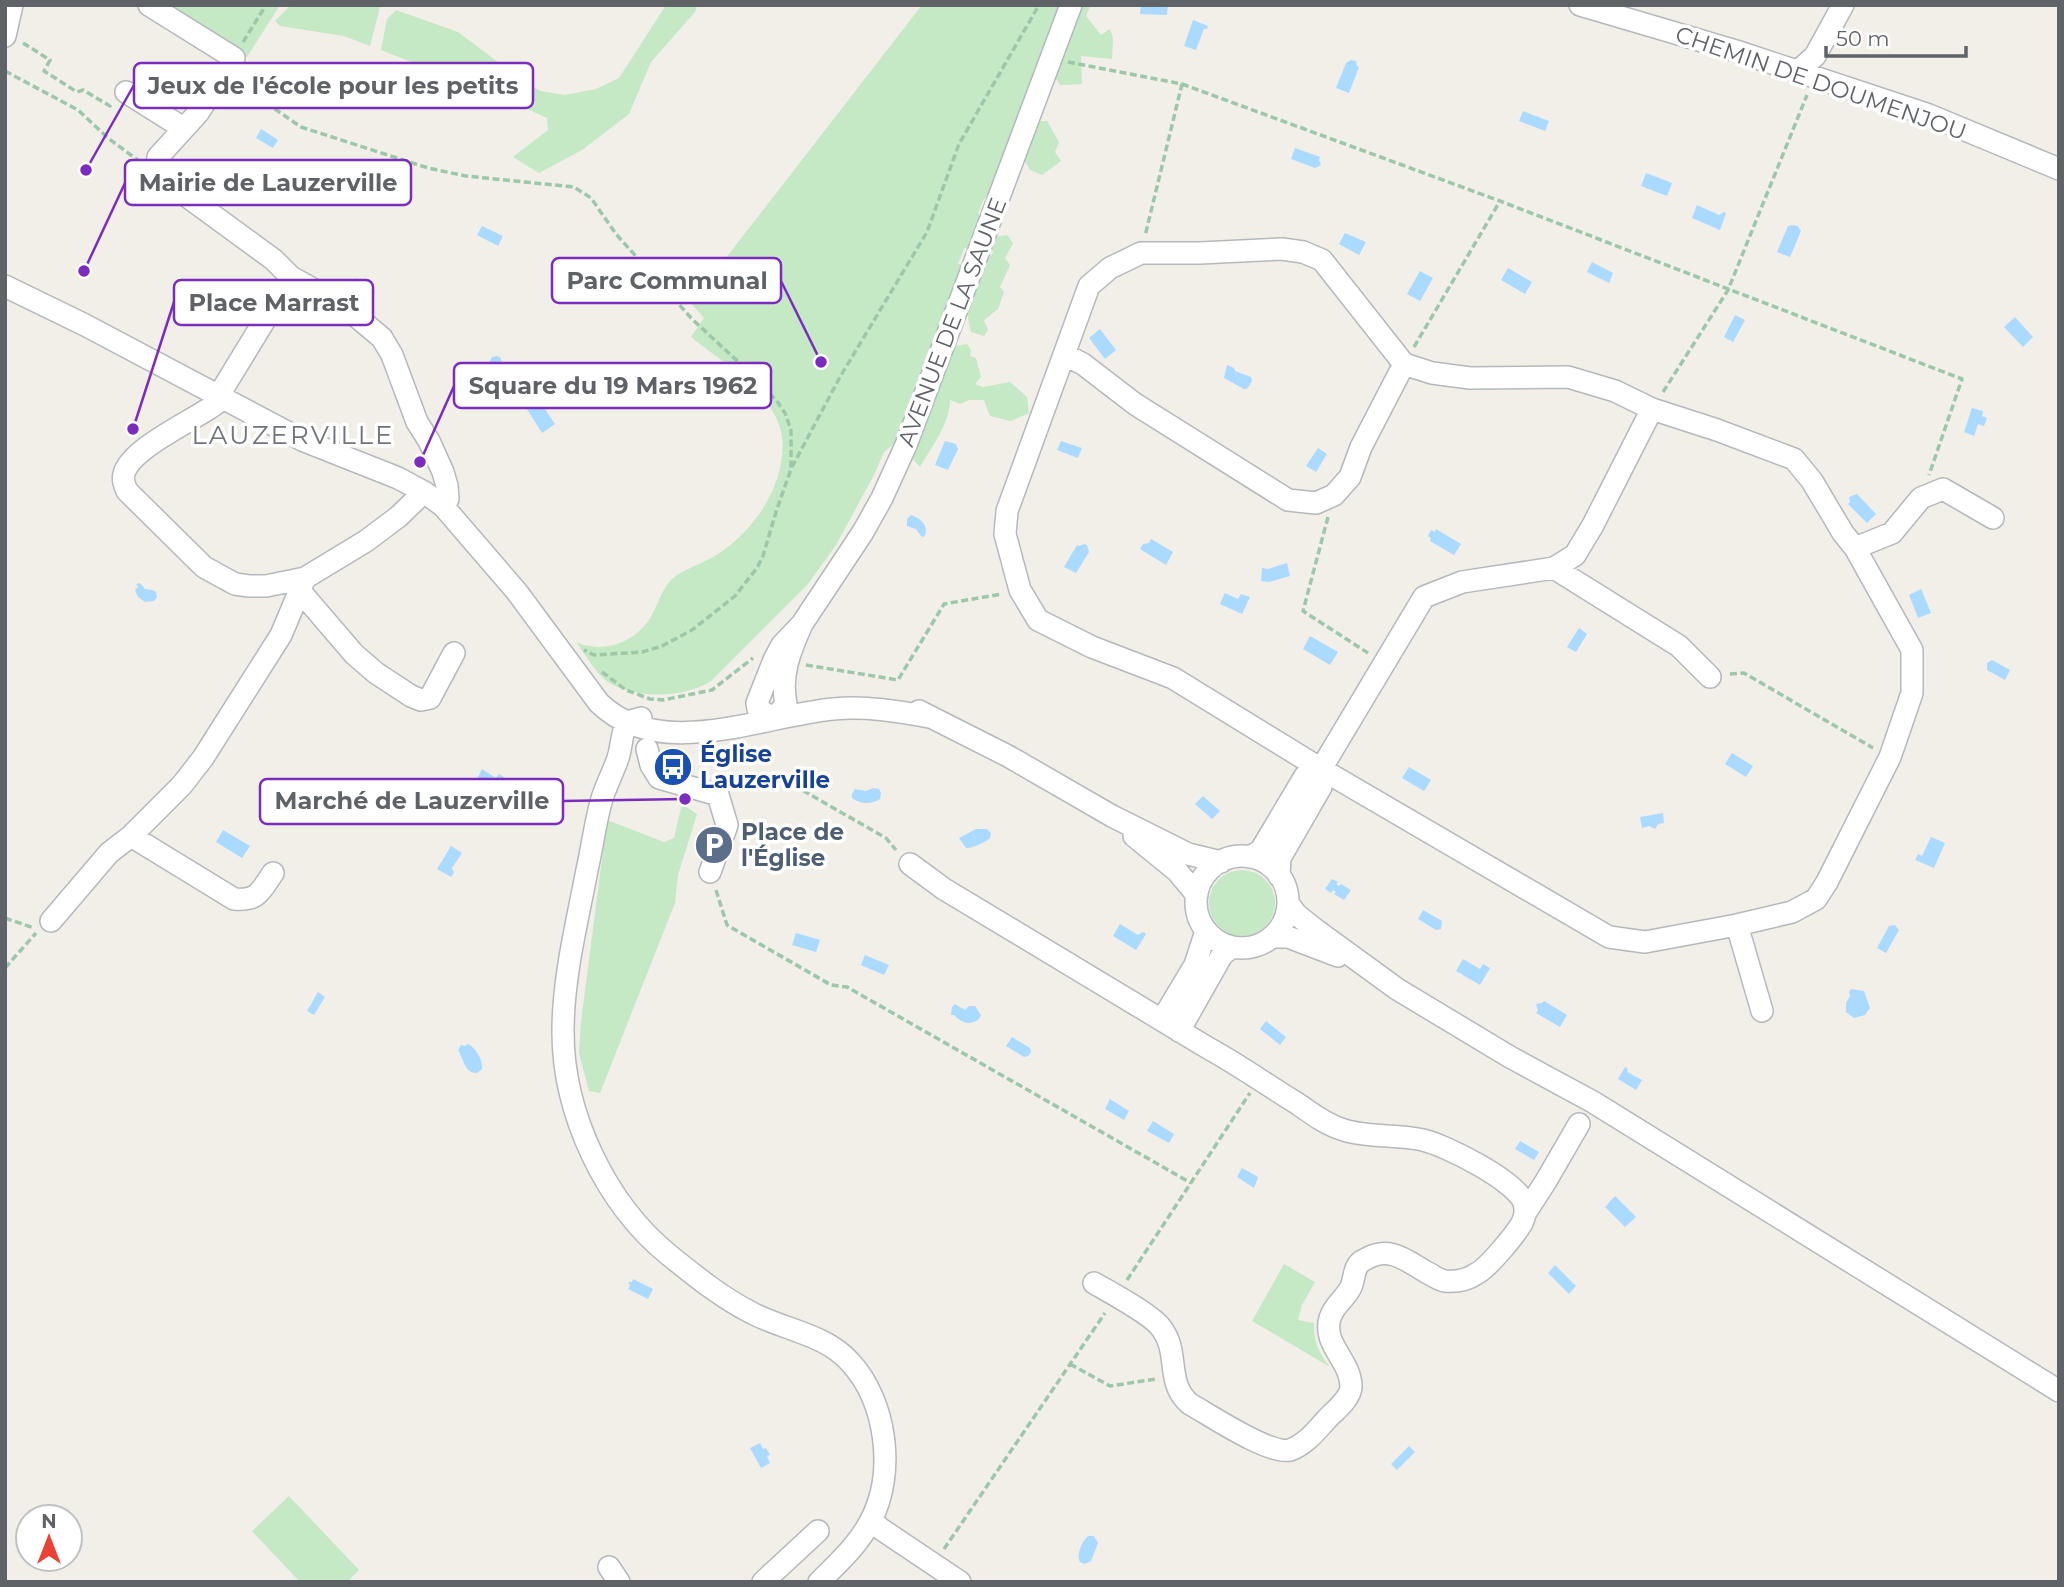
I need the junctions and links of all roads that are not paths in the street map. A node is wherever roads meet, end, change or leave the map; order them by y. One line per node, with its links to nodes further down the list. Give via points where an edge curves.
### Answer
1 (12, 5): 6 (street)
2 (149, 5): 9 (street, via 229,66)
3 (1071, 5): 23 (street, AVENUE DE LA SAUNE, via 906,445 863,531)
4 (1580, 5): 7 (street, CHEMIN DE DOUMENJOU)
5 (1843, 5): 7 (street)
6 (6, 35)
7 (1807, 74): 10 (street, CHEMIN DE DOUMENJOU, via 1929,115)
8 (126, 92): 9 (street)
9 (183, 128): 11 (street, via 158,158 156,171)
10 (2059, 169)
11 (291, 277): 15 (street); 18 (street, via 345,307 382,338 443,471 448,499)
12 (5, 286): 15 (street)
13 (1065, 355): 14 (street, via 1089,286 1110,268 1141,253 1282,249 1322,260); 14 (street, via 1288,500 1316,503 1334,495 1350,477); 30 (street, via 1007,511 1004,534 1020,590 1038,620 1173,678)
14 (1404, 365): 16 (street, via 1470,378 1568,377 1615,391)
15 (219, 395): 17 (street, via 302,440); 22 (street, via 207,411 162,436 131,462 124,473 127,491 204,567 221,577 249,586)
16 (1652, 409): 20 (street, via 1794,459); 21 (street, via 1575,555)
17 (424, 492): 18 (street); 22 (street, via 398,517)
18 (443, 506): 25 (street)
19 (1993, 518): 20 (street, via 1943,489 1921,498 1892,533)
20 (1855, 548): 43 (street, via 1912,650 1912,693 1890,757 1816,899 1792,912)
21 (1554, 568): 26 (street, via 1679,646); 30 (street, via 1462,582 1424,597)
22 (303, 585): 24 (street, via 354,654 411,696 430,698); 33 (street, via 281,635 203,758)
23 (802, 624): 27 (street, AVENUE DE LA SAUNE); 27 (street, AVENUE DE LA SAUNE, via 782,645 757,703)
24 (454, 653)
25 (591, 676): 28 (street, via 599,703); 29 (street)
26 (1710, 677)
27 (773, 711): 29 (street, via 701,732); 32 (street, via 860,707 929,717)
28 (627, 722): 29 (street); 31 (street)
29 (652, 732): 31 (street); 37 (street, via 651,765 659,778 718,796 727,825)
30 (1321, 769): 34 (street, via 1305,776 1261,850); 39 (street, via 1321,788 1280,858); 43 (street, via 1609,937 1645,942)
31 (613, 773): 54 (street, via 600,806 565,1004 564,1060 575,1109 612,1189 644,1233 733,1303 827,1343 860,1375 875,1405 883,1441 883,1481)
32 (1112, 816): 35 (street, via 1188,854); 40 (street, via 1177,871)
33 (131, 836): 38 (street, via 234,899 257,896); 42 (street, via 109,853)
34 (1250, 857): 35 (street); 39 (street)
35 (1221, 862): 40 (street, via 1205,875)
36 (910, 864): 49 (street)
37 (710, 872)
38 (273, 873)
39 (1279, 876): 41 (street)
40 (1197, 895): 44 (street, via 1196,908)
41 (1288, 903): 45 (street, via 1284,922); 47 (street, via 1302,920)
42 (51, 921)
43 (1737, 925): 48 (street)
44 (1206, 931): 46 (street); 49 (street)
45 (1272, 937): 46 (street, via 1260,945); 47 (street, via 1288,937)
46 (1232, 947): 49 (street, via 1222,954)
47 (1369, 968): 53 (street)
48 (1762, 1012)
49 (1171, 1025): 51 (street, via 1344,1130 1442,1145 1502,1178 1524,1200)
50 (1579, 1124): 51 (street)
51 (1526, 1212): 52 (street, via 1486,1268 1465,1279 1441,1280 1388,1252 1360,1261 1351,1287 1329,1319 1328,1332 1348,1370 1351,1388 1309,1439 1287,1451 1261,1444 1190,1404 1175,1385 1163,1330 1154,1319)
52 (1094, 1283)
53 (2059, 1391)
54 (871, 1520): 57 (street, via 859,1541); 58 (street)
55 (818, 1531): 56 (street)
56 (763, 1582)
57 (819, 1582)
58 (960, 1582)

